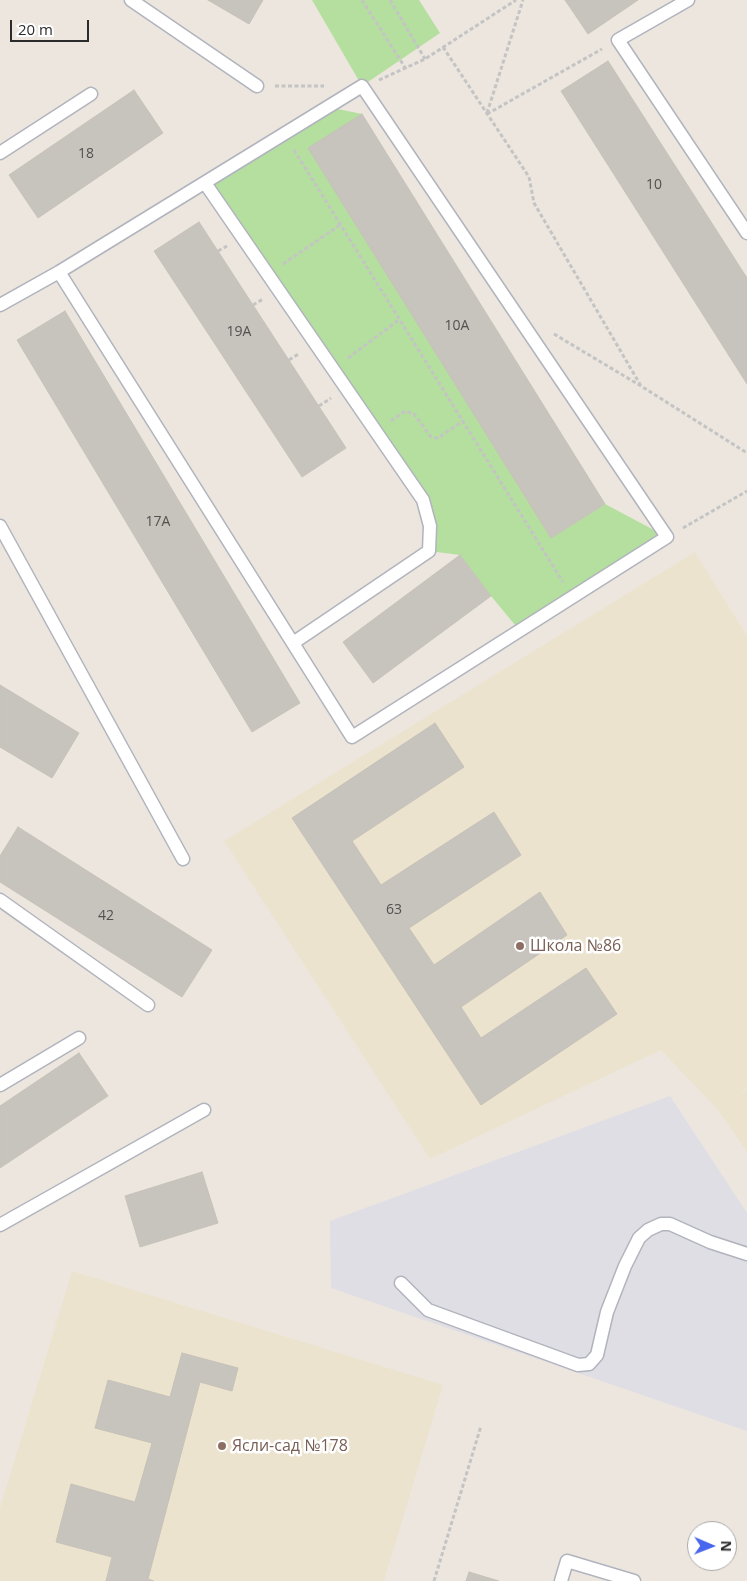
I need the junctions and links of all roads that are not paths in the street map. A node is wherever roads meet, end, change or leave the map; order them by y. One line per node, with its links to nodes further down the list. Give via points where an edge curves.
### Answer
1 (131, 0): 3 (lane)
2 (688, 0): 7 (lane, via 618,40)
3 (257, 86)
4 (91, 94): 5 (lane)
5 (0, 153)
6 (205, 183): 8 (lane); 11 (lane, via 423,500 430,526 429,551); 11 (lane, via 362,86 668,537 352,737)
7 (747, 233)
8 (59, 272): 9 (lane); 11 (lane)
9 (0, 305)
10 (0, 526): 12 (lane)
11 (293, 643)
12 (183, 859)
13 (0, 900): 14 (lane)
14 (148, 1005)
15 (79, 1038): 16 (lane)
16 (0, 1085)
17 (204, 1110): 18 (lane)
18 (0, 1224)
19 (747, 1254): 20 (lane, via 670,1224 648,1230 639,1238 625,1266 607,1312 597,1355 589,1364 578,1364 428,1310)
20 (401, 1283)
21 (561, 1581): 22 (lane, via 567,1561)
22 (634, 1581)

